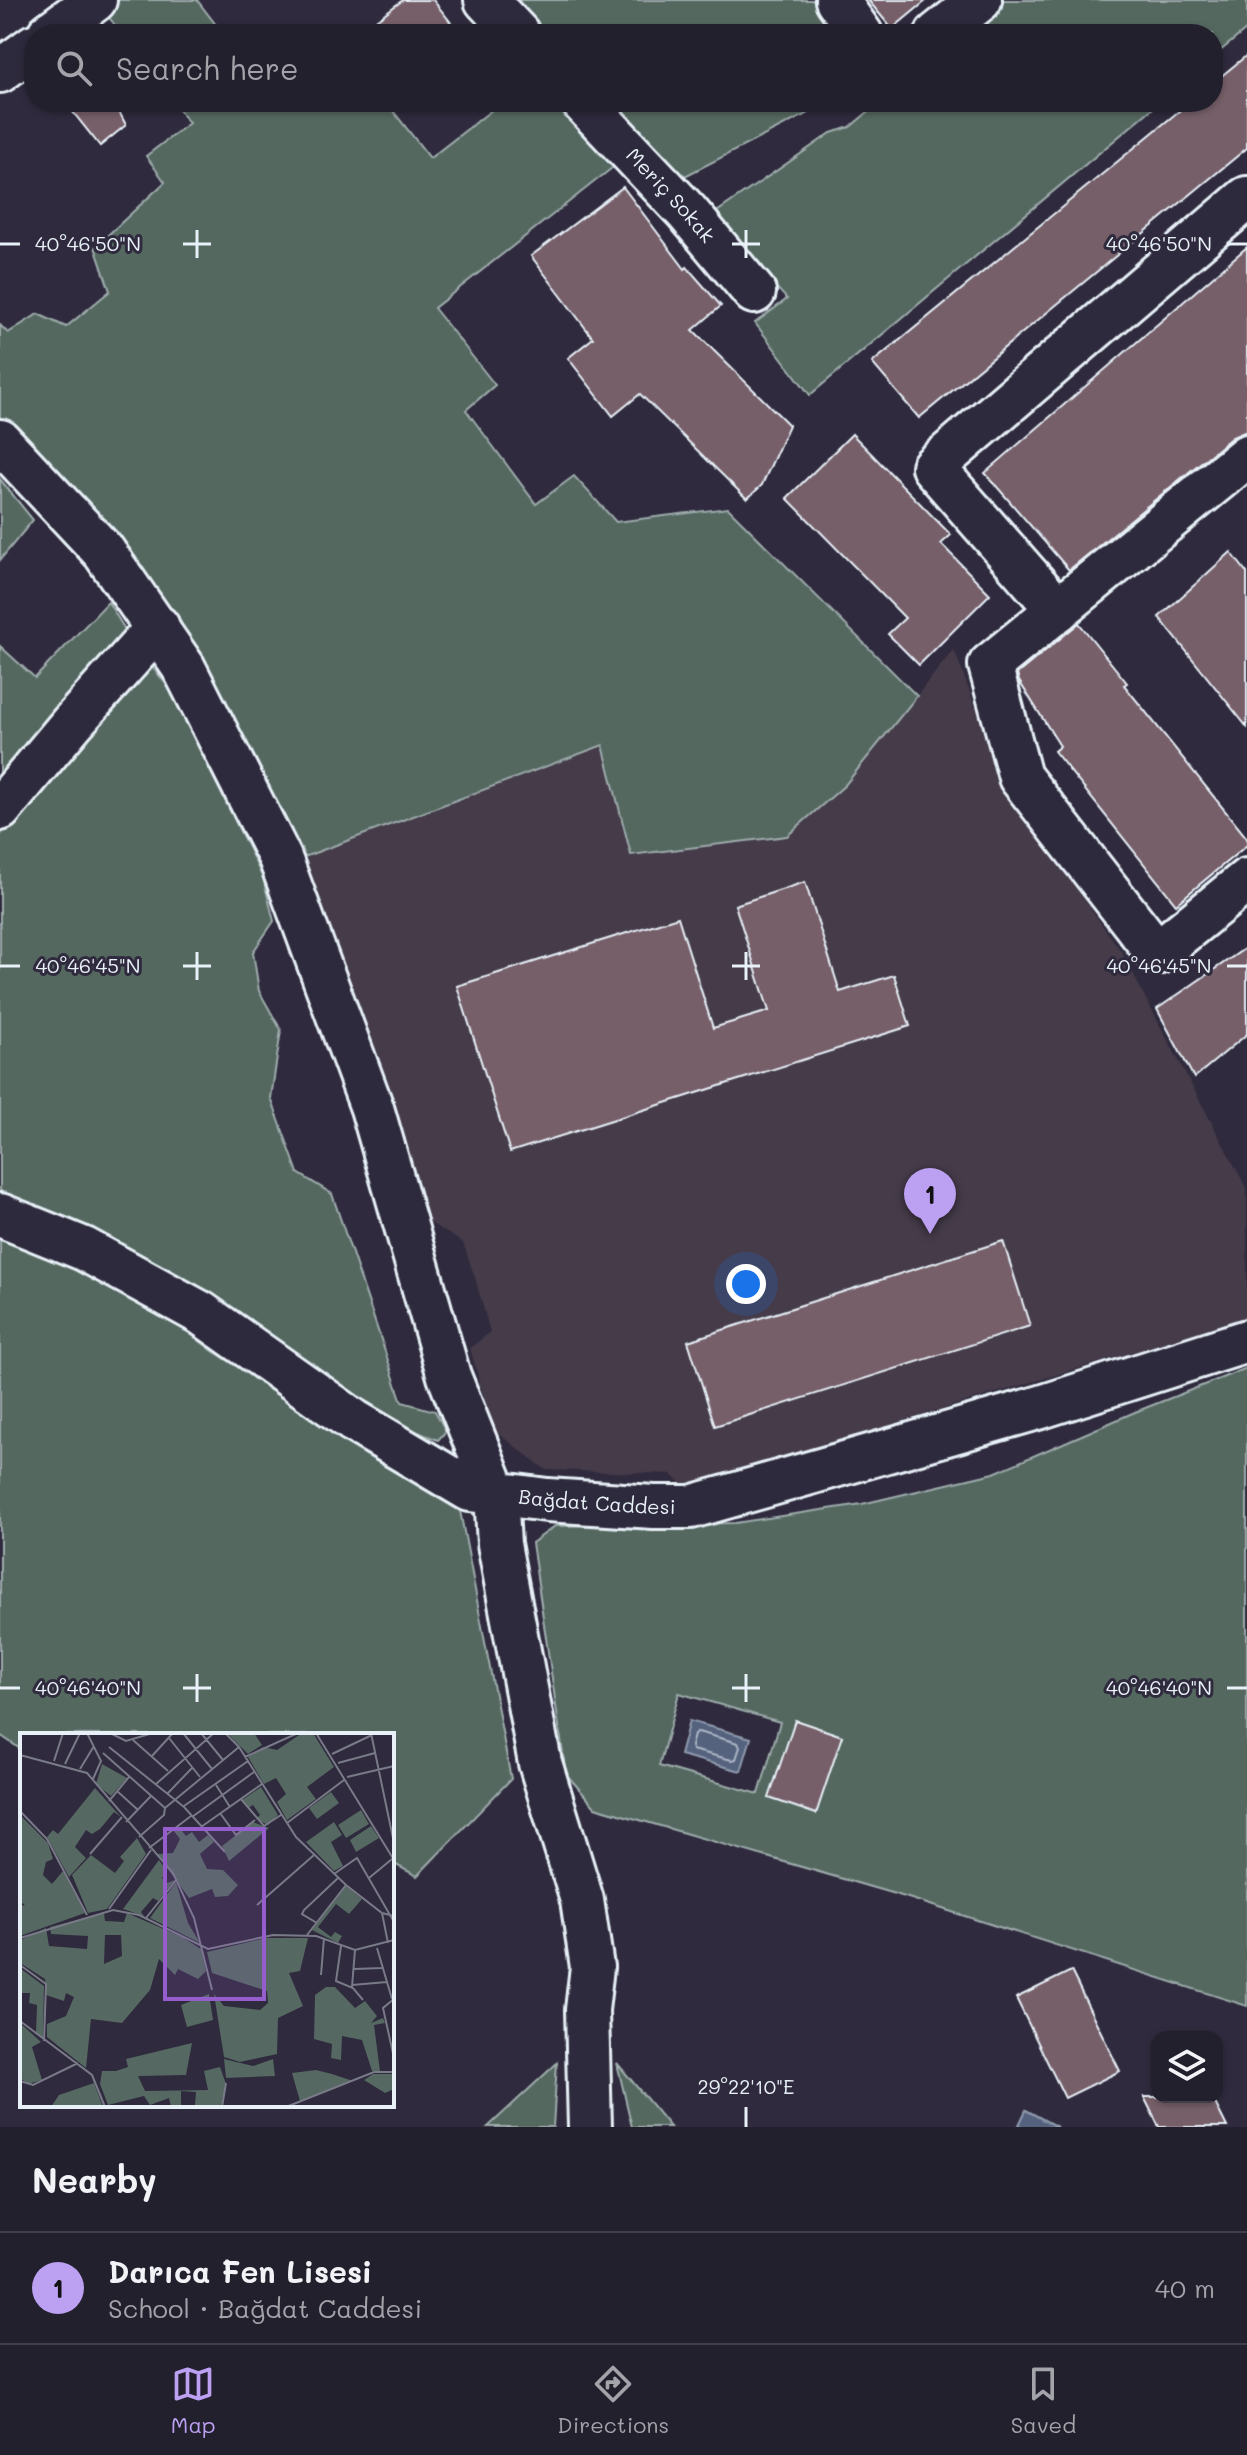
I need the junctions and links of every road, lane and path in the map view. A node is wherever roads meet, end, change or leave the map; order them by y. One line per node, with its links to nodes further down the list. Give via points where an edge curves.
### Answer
1 (95, 0): 5 (street)
2 (486, 0): 6 (street)
3 (837, 0): 7 (street)
4 (980, 0): 8 (street)
5 (63, 24)
6 (509, 24)
7 (854, 24)
8 (950, 24)
9 (24, 53): 10 (street)
10 (0, 71)
11 (592, 112): 13 (street, Meriç Sokak)
12 (1247, 198): 16 (street, via 933,467)
13 (754, 292)
14 (0, 441): 17 (street, via 104,552)
15 (1247, 456): 16 (street)
16 (1058, 610): 19 (street, via 990,665 1020,777 1157,953)
17 (158, 627): 18 (street); 22 (street, via 225,744 280,858 372,1108 449,1376)
18 (0, 809)
19 (1247, 880)
20 (0, 1215): 22 (street, Bağdat Caddesi, via 84,1249 201,1313 354,1421 470,1490)
21 (1247, 1341): 22 (street, Bağdat Caddesi, via 1041,1407 691,1507)
22 (496, 1494): 23 (street, via 499,1544 540,1763 582,1900 592,1967 587,2010)
23 (590, 2127)

